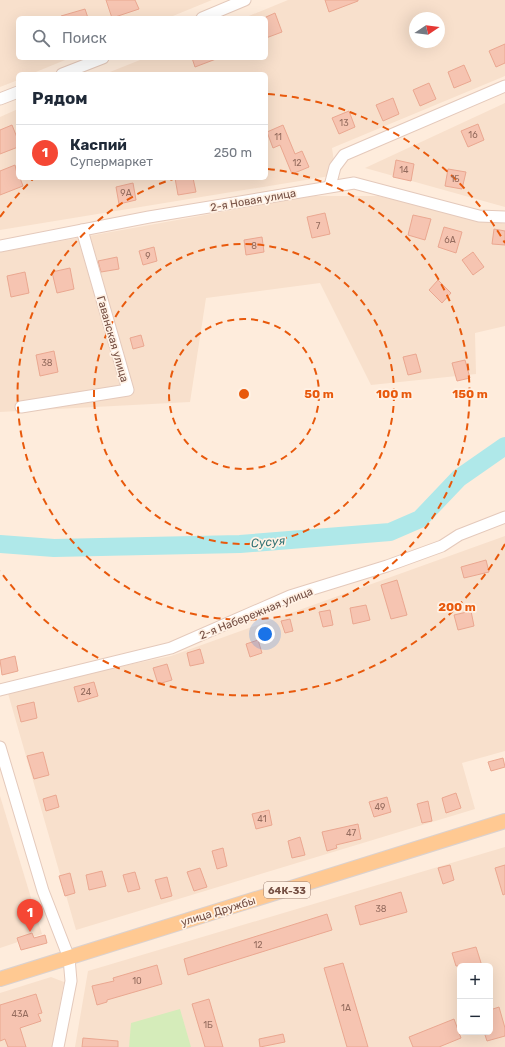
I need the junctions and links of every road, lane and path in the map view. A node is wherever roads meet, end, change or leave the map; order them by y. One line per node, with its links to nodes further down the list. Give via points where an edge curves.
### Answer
1 (245, 0): 2 (street)
2 (207, 16)
3 (98, 60): 4 (street)
4 (67, 72)
5 (505, 86): 8 (street, via 344,155 335,167)
6 (16, 93): 7 (street)
7 (0, 99)
8 (330, 186): 9 (street, 2-я Новая улица, via 354,183 479,216); 10 (street, 2-я Новая улица)
9 (505, 217)
10 (82, 230): 11 (street, 2-я Новая улица); 12 (street, Гаванская улица, via 128,390)
11 (0, 246)
12 (22, 407)
13 (505, 517): 14 (street, 2-я Набережная улица, via 459,535 442,546 290,596 171,648)
14 (0, 690)
15 (0, 747): 17 (street, via 43,891)
16 (505, 821): 17 (main road, улица Дружбы / 64К-33)
17 (69, 958): 18 (main road, улица Дружбы / 64К-33); 19 (street, via 72,981)
18 (0, 979)
19 (58, 1047)

